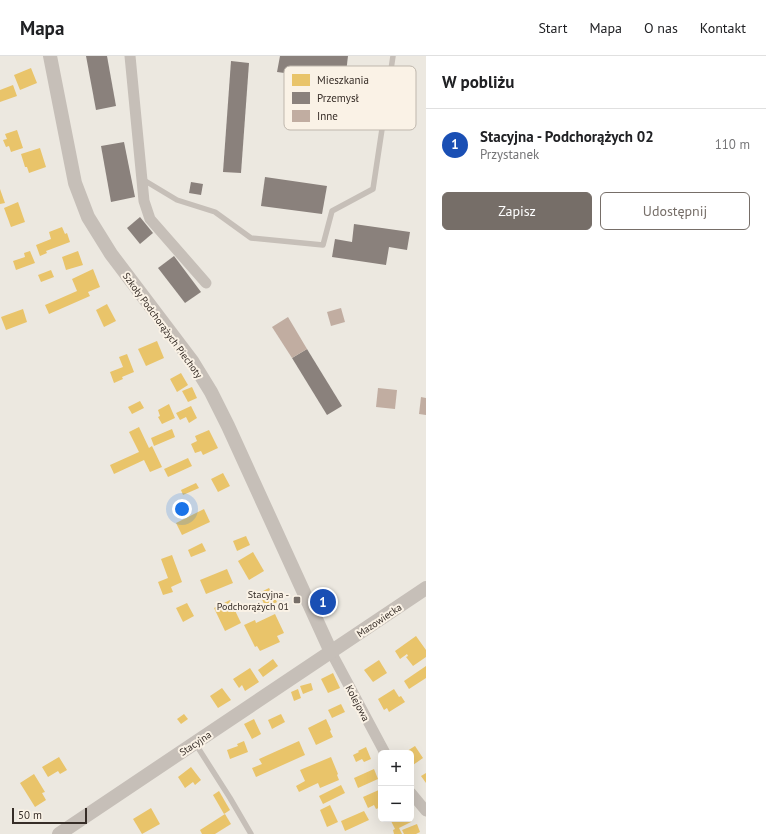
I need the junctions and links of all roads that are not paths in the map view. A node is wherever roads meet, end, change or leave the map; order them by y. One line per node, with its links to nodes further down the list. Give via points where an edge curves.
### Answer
1 (50, 56): 9 (street, Szkoły Podchorążych Piechoty, via 75,184 88,217 111,254 192,361 211,392)
2 (130, 56): 6 (street)
3 (393, 56): 4 (lane)
4 (391, 66)
5 (382, 130): 6 (lane, via 373,189 332,211 323,245 251,238 214,212 177,200)
6 (141, 179): 7 (street, via 150,219)
7 (206, 283)
8 (426, 588): 9 (street, Mazowiecka)
9 (331, 652): 10 (street, Stacyjna); 11 (street, Kolejowa)
10 (195, 743): 14 (street, Stacyjna); 15 (lane)
11 (383, 750)
12 (414, 797): 13 (street)
13 (426, 811)
14 (59, 834)
15 (251, 834)

